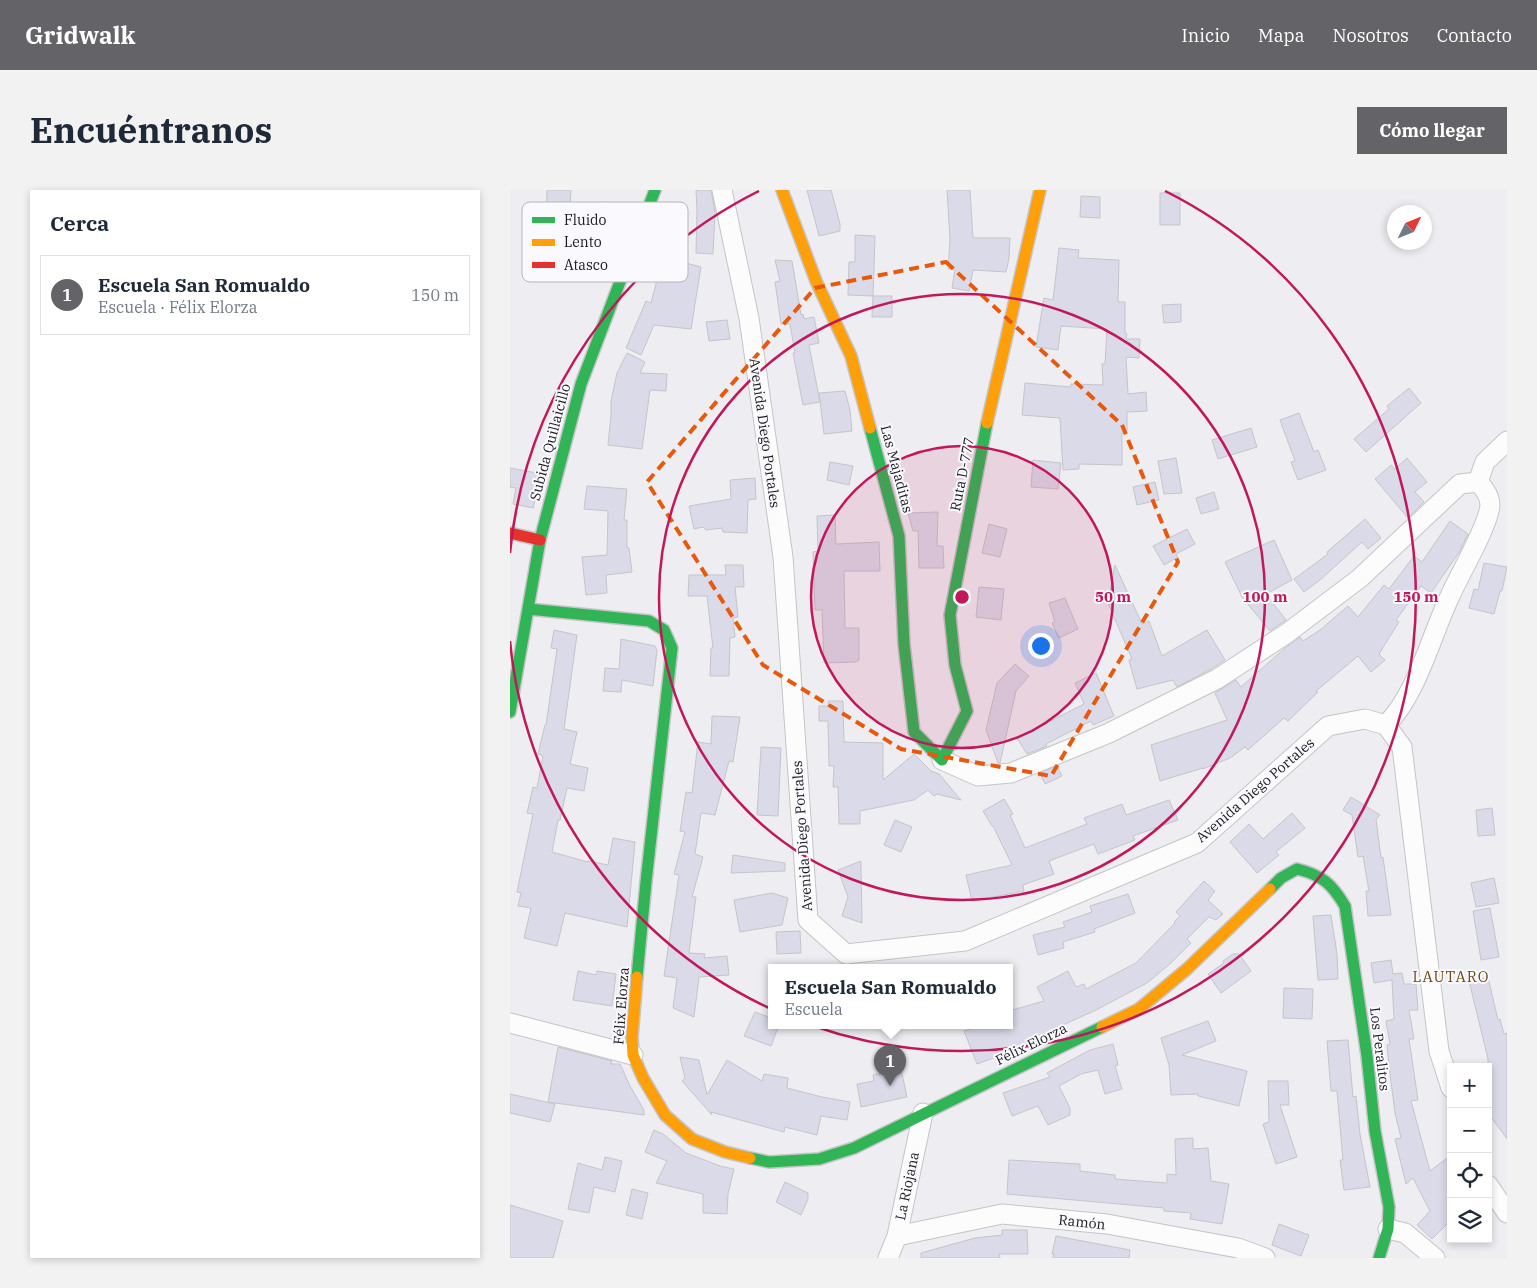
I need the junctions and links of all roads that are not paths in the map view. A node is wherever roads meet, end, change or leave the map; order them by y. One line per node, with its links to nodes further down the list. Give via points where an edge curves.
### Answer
1 (655, 190): 5 (street, Subida Quillaicillo)
2 (722, 190): 13 (street, Avenida Diego Portales, via 750,318 783,557 808,920 846,954 965,941 1197,843 1328,726 1365,719)
3 (782, 190): 14 (street, Las Majaditas, via 816,281 851,356 899,536 904,644 914,732)
4 (1040, 190): 14 (street, Ruta D-777, via 990,414 950,615 955,665 967,711)
5 (650, 202)
6 (620, 282): 10 (street, Subida Quillaicillo, via 581,384)
7 (1507, 441): 8 (street, via 1485,462)
8 (1478, 482): 13 (street, via 1489,496 1490,503 1482,529 1420,668 1396,716); 14 (street, via 1460,484 1360,578 1286,634 1217,679 1109,733 1011,773 978,776)
9 (510, 533): 10 (street)
10 (540, 540): 11 (street, Subida Quillaicillo)
11 (528, 609): 12 (street, Subida Quillaicillo); 17 (street, Félix Elorza, via 649,620 664,630 672,648 646,882)
12 (510, 712)
13 (1386, 725): 18 (street, via 1402,748 1439,1051)
14 (942, 760)
15 (1297, 869): 19 (street, Félix Elorza, via 1281,878 1187,969 1139,1009); 22 (street, Los Peralitos, via 1315,873 1334,888 1344,906 1375,1131 1389,1207)
16 (510, 1024): 17 (street)
17 (633, 1055): 19 (street, Félix Elorza, via 665,1115 692,1139 725,1152 769,1162 820,1159 846,1151)
18 (1447, 1076)
19 (923, 1113): 23 (street, La Riojana)
20 (1492, 1191): 21 (street)
21 (1507, 1213)
22 (1388, 1229): 26 (street, Los Peralitos); 27 (street, via 1405,1233)
23 (897, 1236): 24 (street, La Riojana); 25 (street, Ramón, via 1002,1214 1107,1224 1238,1248)
24 (888, 1258)
25 (1265, 1258)
26 (1379, 1258)
27 (1435, 1258)

